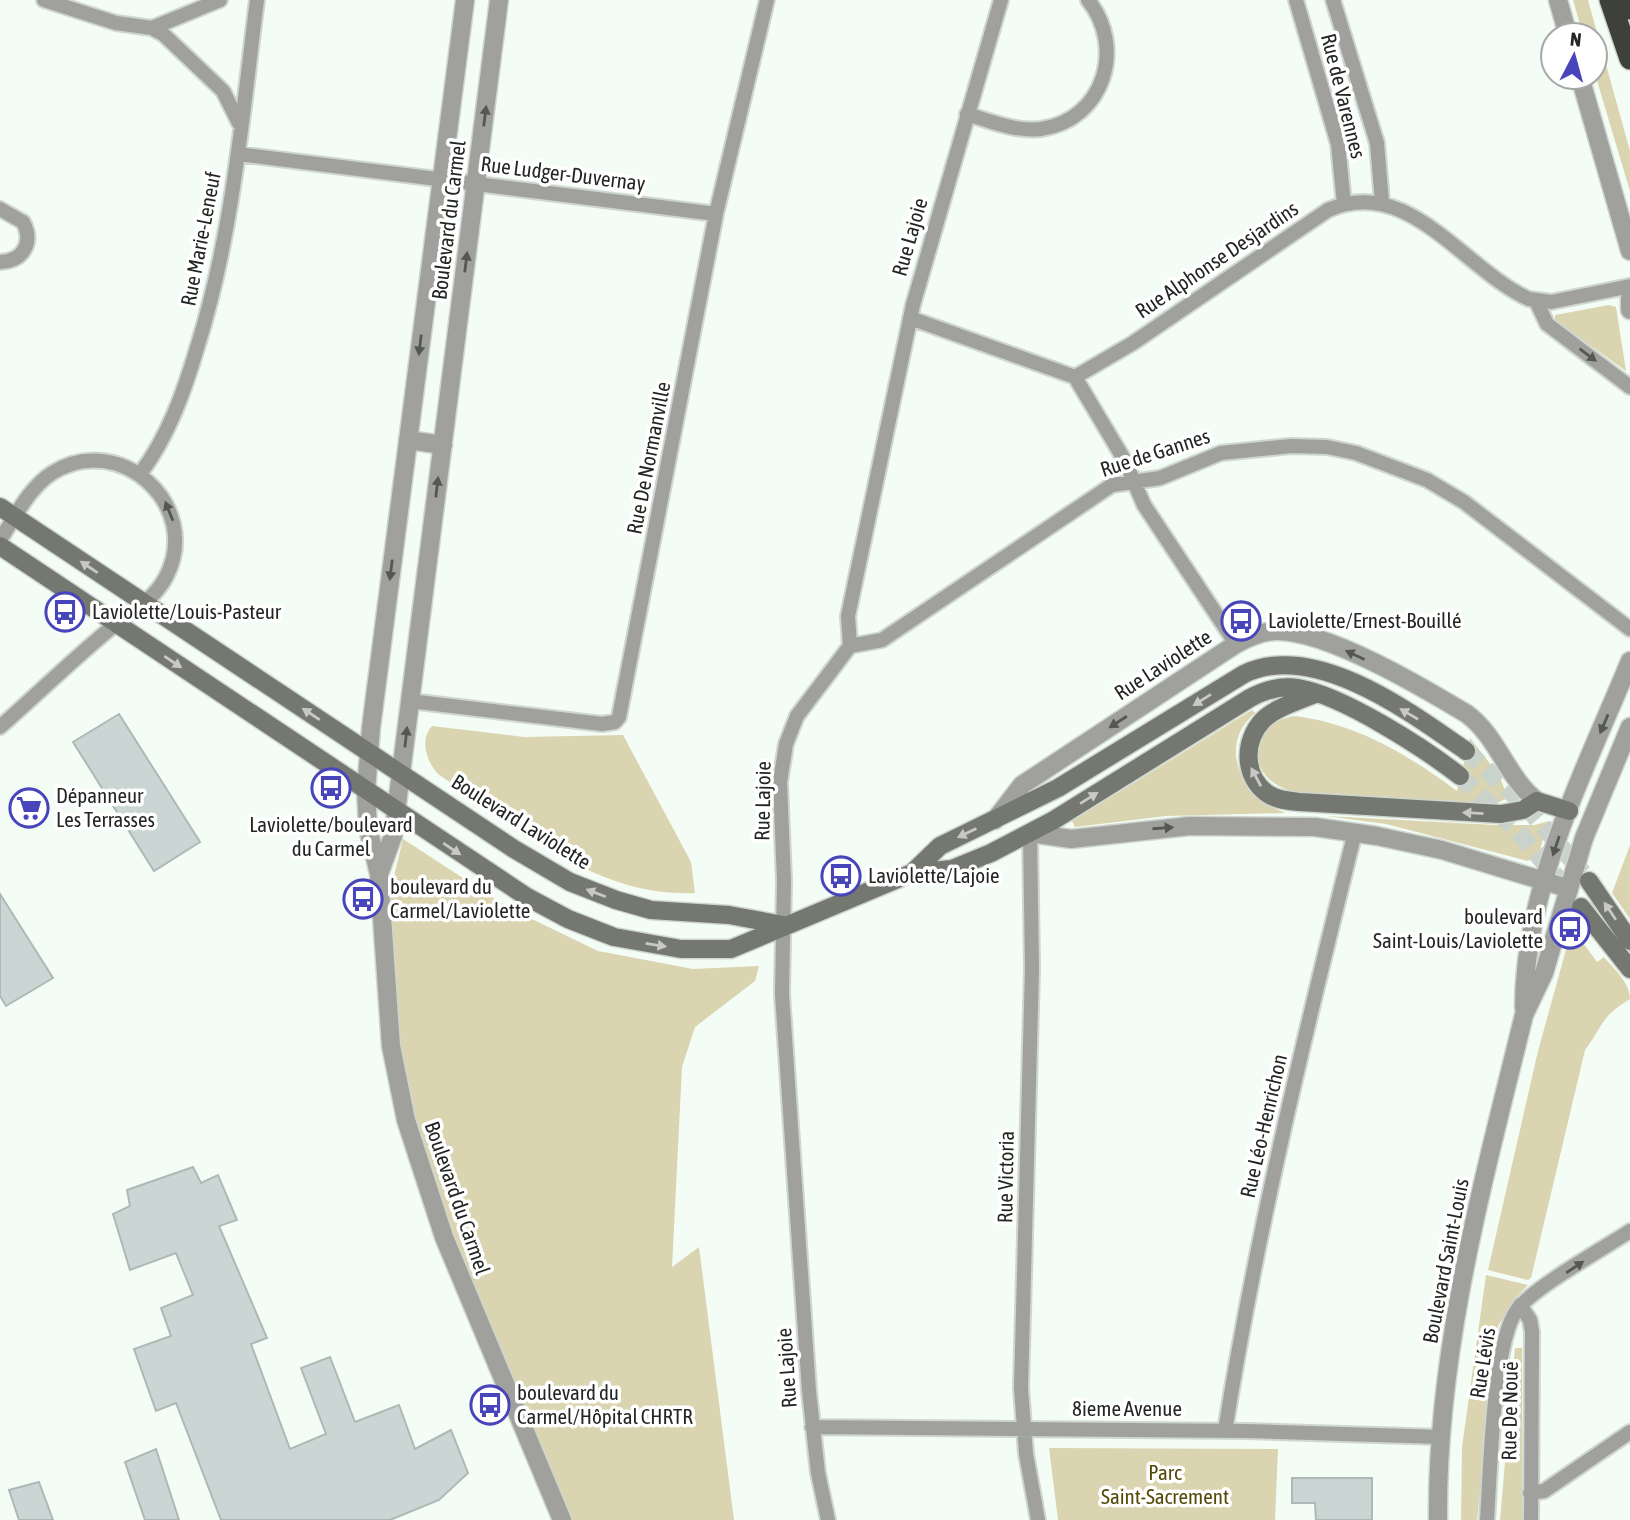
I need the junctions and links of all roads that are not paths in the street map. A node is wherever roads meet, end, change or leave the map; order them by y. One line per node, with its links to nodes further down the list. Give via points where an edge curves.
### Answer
1 (220, 0): 16 (street)
2 (257, 0): 20 (street, Rue Marie-Leneuf)
3 (465, 0): 22 (street, Boulevard du Carmel)
4 (499, 0): 23 (street, Boulevard du Carmel, one-way to 4)
5 (767, 0): 27 (street, Rue De Normanville)
6 (1001, 0): 19 (street, Rue Lajoie)
7 (1088, 0): 19 (street, via 1103,23 1108,48 1105,74 1086,107 1064,122 1039,129 1014,128)
8 (1296, 0): 25 (street, Rue de Varennes, via 1338,144)
9 (1333, 0): 24 (street, Rue de Varennes, via 1377,143)
10 (1558, 0): 15 (street)
11 (1610, 0): 17 (highway)
12 (1628, 0): 14 (highway)
13 (52, 2): 16 (street, via 116,23)
14 (1630, 9)
15 (1564, 21)
16 (152, 28): 20 (street, via 180,46 223,91)
17 (1630, 60)
18 (1584, 91): 28 (street)
19 (967, 114): 34 (street, Rue Lajoie)
20 (241, 132): 21 (street, Rue Marie-Leneuf)
21 (238, 154): 22 (street, Rue Ludger-Duvernay); 39 (street, Rue Marie-Leneuf, via 228,227 205,324 179,400)
22 (442, 180): 23 (street, Rue Ludger-Duvernay); 37 (street, Boulevard du Carmel, one-way to 37)
23 (476, 184): 27 (street, Rue Ludger-Duvernay); 38 (street, Boulevard du Carmel, one-way to 23)
24 (1382, 202): 25 (street, Rue Alphonse Desjardins); 32 (street, Rue Alphonse Desjardins, via 1409,214 1516,292)
25 (1344, 204): 35 (street, Rue Alphonse Desjardins)
26 (0, 209): 29 (street, via 23,222 29,238 17,258)
27 (716, 214): 51 (street, Rue De Normanville, via 619,717 602,724)
28 (1630, 251)
29 (0, 262)
30 (1630, 286): 32 (street)
31 (1630, 298): 33 (street)
32 (1536, 301): 36 (street, Rue Alphonse Desjardins, one-way to 36, via 1547,324)
33 (1630, 310)
34 (910, 318): 35 (street); 48 (street, Rue Lajoie, via 848,616)
35 (1075, 377): 40 (street)
36 (1630, 387)
37 (408, 440): 38 (street); 55 (street, Boulevard du Carmel, one-way to 55)
38 (443, 445): 51 (street, Boulevard du Carmel, one-way to 38)
39 (140, 474): 41 (street, via 115,463 76,463 42,481); 44 (street, one-way to 39, via 166,576 175,539 165,501)
40 (1134, 482): 46 (street, Rue de Gannes, via 1160,478 1221,453 1257,447 1318,447 1370,457 1427,480 1464,502); 47 (street, via 1144,505); 48 (street, Rue de Gannes, via 1109,486 882,640)
41 (7, 512): 42 (street); 44 (main road, Boulevard Laviolette, one-way to 41)
42 (0, 540)
43 (0, 546): 45 (main road)
44 (146, 604): 45 (street); 55 (main road, Boulevard Laviolette, one-way to 44)
45 (117, 624): 52 (street); 58 (main road, one-way to 58)
46 (1630, 629)
47 (1236, 644): 59 (street, Rue Laviolette, one-way to 47, via 1522,786 1477,721 1430,693 1310,636 1269,632); 63 (street, Rue Laviolette, one-way to 63, via 1022,785)
48 (850, 646): 72 (street, Rue Lajoie, via 804,705 786,744 780,782)
49 (1630, 661): 61 (street, Boulevard Saint-Louis, one-way to 61)
50 (1317, 694): 57 (main road, Rue Laviolette, via 1399,735); 59 (main road, one-way to 50, via 1523,810 1501,814 1275,797 1261,788 1251,773 1248,750 1252,736 1271,714); 65 (main road, Rue Laviolette, one-way to 50, via 1250,698 1284,687)
51 (410, 701): 56 (street, Boulevard du Carmel, one-way to 51)
52 (0, 727)
53 (1630, 727): 62 (street, Boulevard Saint-Louis)
54 (1466, 751): 63 (main road, Rue Laviolette, one-way to 63, via 1334,674 1301,665 1275,665 1244,674 1058,788)
55 (368, 752): 56 (main road, Boulevard Laviolette); 58 (street, Boulevard du Carmel)
56 (402, 774): 60 (street, Boulevard du Carmel); 72 (main road, Boulevard Laviolette, one-way to 56, via 729,915 650,910 593,892 514,849)
57 (1460, 776)
58 (366, 792): 60 (main road); 67 (street, Boulevard du Carmel, via 368,828)
59 (1538, 801): 61 (main road)
60 (396, 810): 67 (street, Boulevard du Carmel, via 393,836); 72 (main road, one-way to 72, via 527,897 614,937 681,949 726,950)
61 (1569, 811): 62 (street); 68 (street, Boulevard Saint-Louis, one-way to 68)
62 (1591, 819): 70 (street, Boulevard Saint-Louis)
63 (995, 820): 66 (main road, Rue Laviolette, one-way to 66, via 940,846)
64 (1355, 832): 65 (street, one-way to 64, via 1071,839 1157,828 1233,825); 68 (street, via 1442,850); 80 (street, Rue Léo-Henrichon, via 1285,1126)
65 (1030, 833): 66 (main road, Rue Laviolette, via 952,869); 79 (street, Rue Victoria)
66 (912, 873): 72 (main road, Rue Laviolette)
67 (379, 874): 85 (street, Boulevard du Carmel, via 389,1027 413,1147 458,1273)
68 (1544, 881): 70 (street); 75 (street, Boulevard Saint-Louis, via 1524,967)
69 (1589, 881): 73 (main road, one-way to 69)
70 (1567, 888): 75 (street, Boulevard Saint-Louis, via 1544,973)
71 (1581, 907): 74 (main road)
72 (783, 925): 78 (street, Rue Lajoie, via 782,994)
73 (1630, 941)
74 (1630, 969)
75 (1524, 1014): 82 (street, Boulevard Saint-Louis, via 1468,1258)
76 (1630, 1231): 77 (street, Rue Lévis, one-way to 76)
77 (1521, 1306): 83 (street, Rue De Nouë, via 1532,1329); 89 (street, Rue Lévis, via 1510,1322 1502,1351)
78 (812, 1427): 79 (street, 8ieme Avenue); 86 (street, Rue Lajoie)
79 (1023, 1429): 80 (street, 8ieme Avenue); 87 (street, Rue Victoria)
80 (1225, 1431): 82 (street, 8ieme Avenue)
81 (1630, 1432): 83 (street, via 1544,1491)
82 (1441, 1437): 88 (street, Boulevard Saint-Louis)
83 (1530, 1493): 84 (street, Rue De Nouë)
84 (1533, 1519)
85 (562, 1520)
86 (828, 1520)
87 (1038, 1520)
88 (1438, 1520)
89 (1487, 1520)

